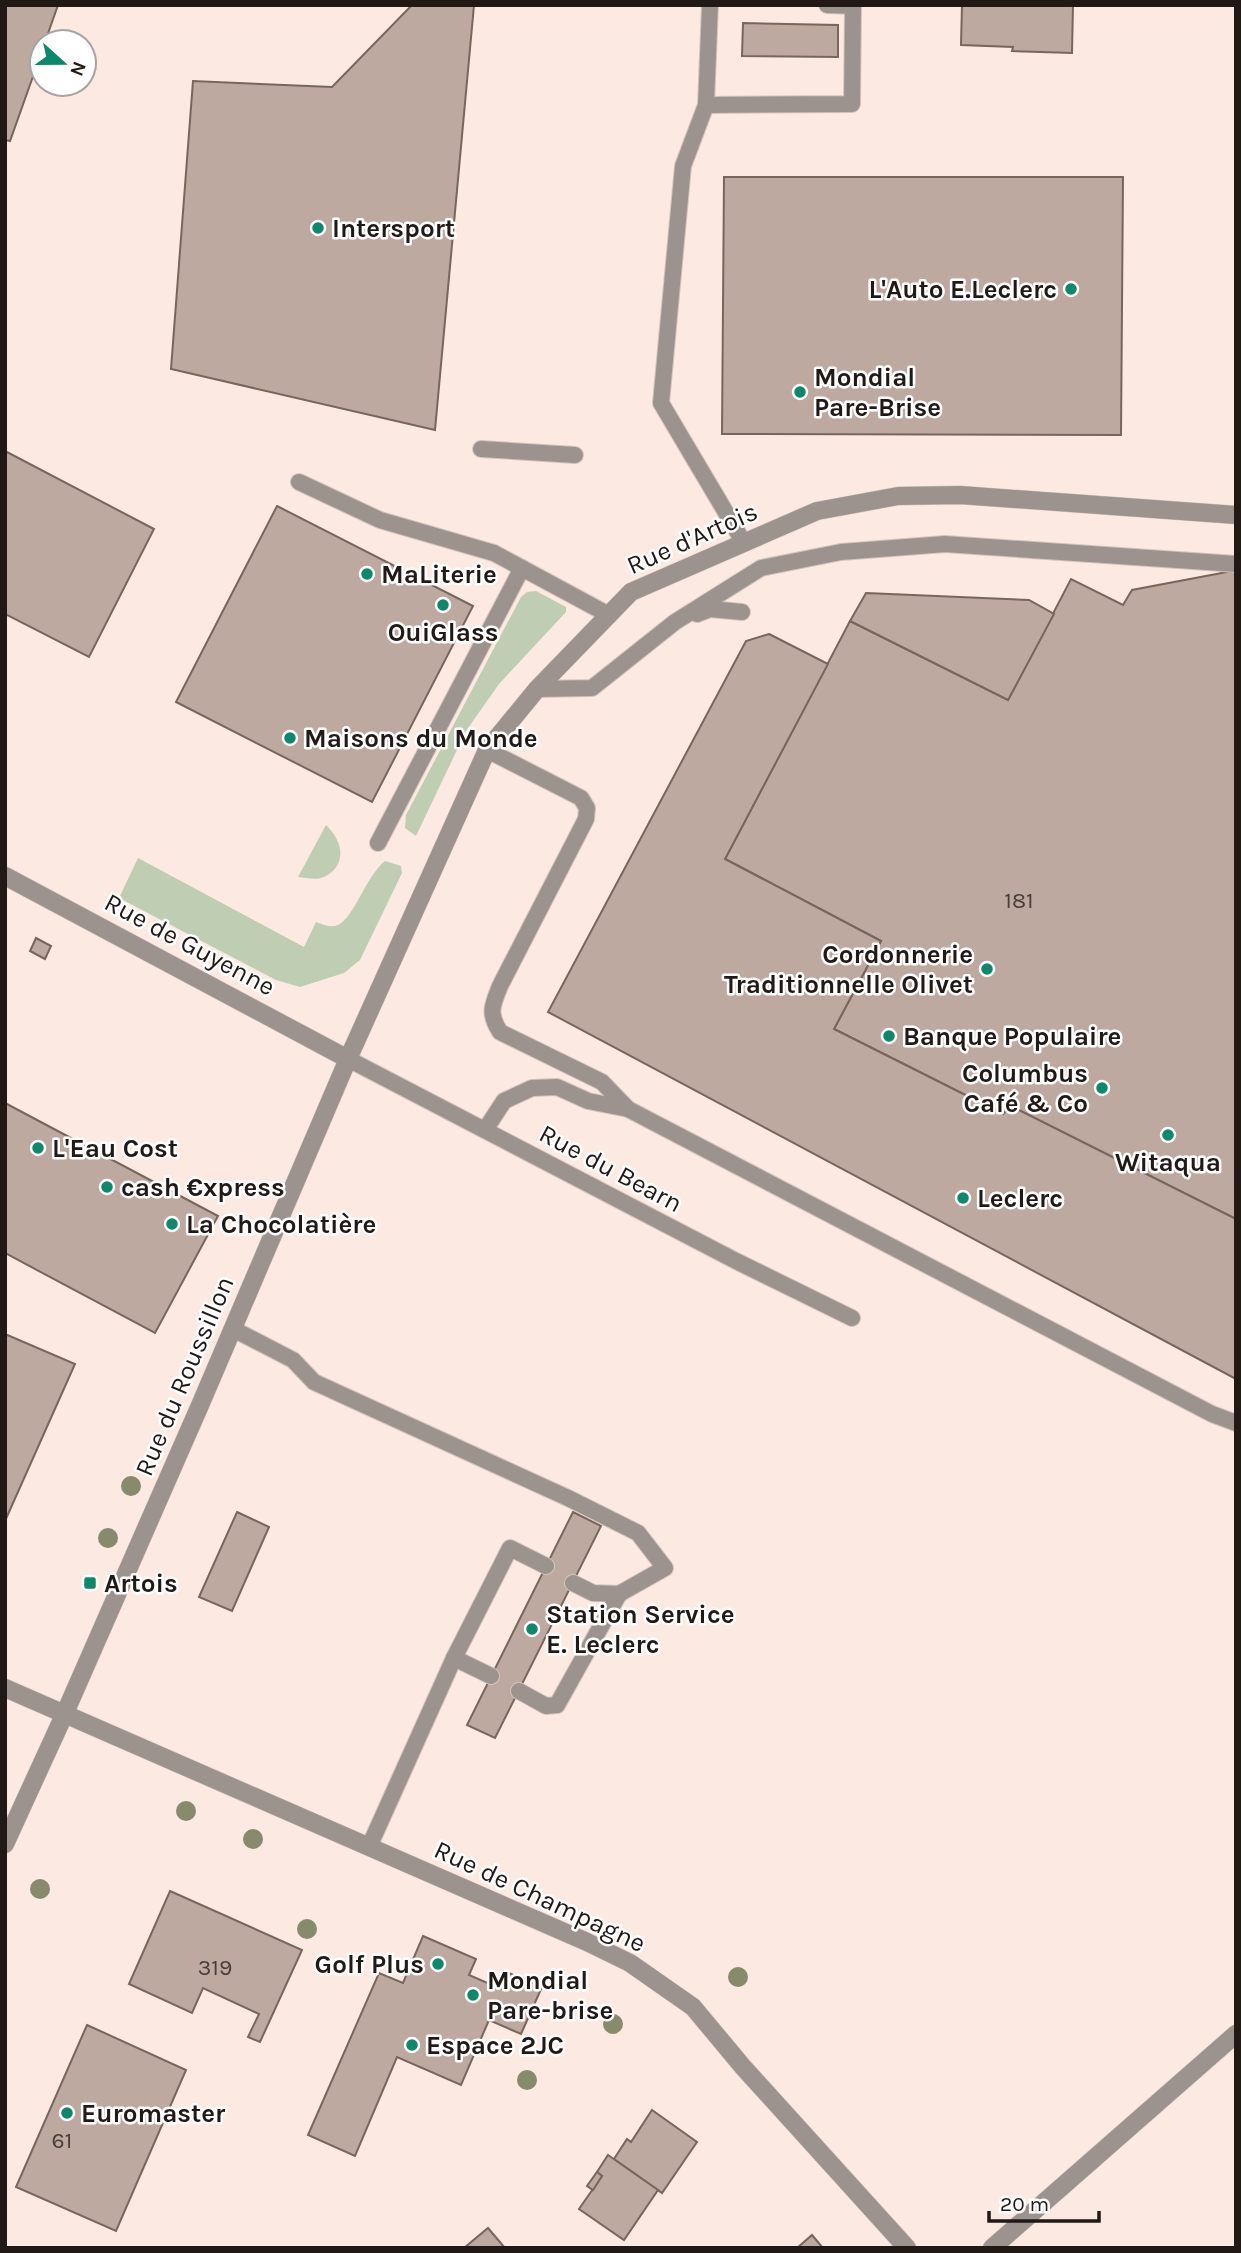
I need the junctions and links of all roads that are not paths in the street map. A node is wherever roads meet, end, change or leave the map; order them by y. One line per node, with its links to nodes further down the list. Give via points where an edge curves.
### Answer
1 (710, 5): 3 (lane)
2 (827, 5): 3 (lane, via 853,6 852,104)
3 (706, 105): 8 (lane, via 683,166 661,403)
4 (481, 449): 5 (lane)
5 (575, 455)
6 (299, 482): 10 (lane, via 380,520 494,553)
7 (1236, 515): 8 (street, Rue d'Artois, via 960,495 898,496 817,511)
8 (744, 542): 12 (street, Rue d'Artois, via 631,592)
9 (1236, 564): 13 (lane, via 945,544 841,552 761,568)
10 (522, 568): 12 (lane); 16 (lane)
11 (742, 612): 13 (lane, via 710,609)
12 (609, 615): 14 (street, Rue d'Artois)
13 (675, 622): 14 (lane, via 592,688)
14 (537, 689): 15 (street, Rue d'Artois)
15 (487, 750): 18 (street, Rue d'Artois); 19 (lane, via 581,798 587,808 586,820 500,986 492,1018 500,1032 602,1082)
16 (378, 843)
17 (5, 876): 18 (street, Rue de Guyenne)
18 (348, 1059): 20 (lane, Rue du Bearn); 22 (street, Rue du Roussillon)
19 (628, 1109): 20 (lane, via 588,1101 558,1087 532,1088 504,1101); 23 (lane)
20 (485, 1130): 21 (lane, Rue du Bearn)
21 (852, 1318)
22 (233, 1329): 26 (lane, via 293,1360 314,1382 638,1533 665,1568); 31 (street, Rue du Roussillon)
23 (1236, 1423)
24 (546, 1566): 27 (lane, via 510,1548)
25 (573, 1583): 26 (lane, via 593,1593)
26 (619, 1594): 30 (lane, via 557,1704 546,1706)
27 (454, 1658): 28 (lane); 33 (lane)
28 (491, 1676)
29 (5, 1688): 31 (street, Rue de Champagne)
30 (519, 1691)
31 (65, 1713): 32 (street, Rue du Roussillon); 33 (street, Rue de Champagne)
32 (5, 1844)
33 (369, 1847): 35 (street, Rue de Champagne, via 630,1963 693,2007)
34 (1236, 2034): 36 (street)
35 (907, 2248)
36 (992, 2248)

